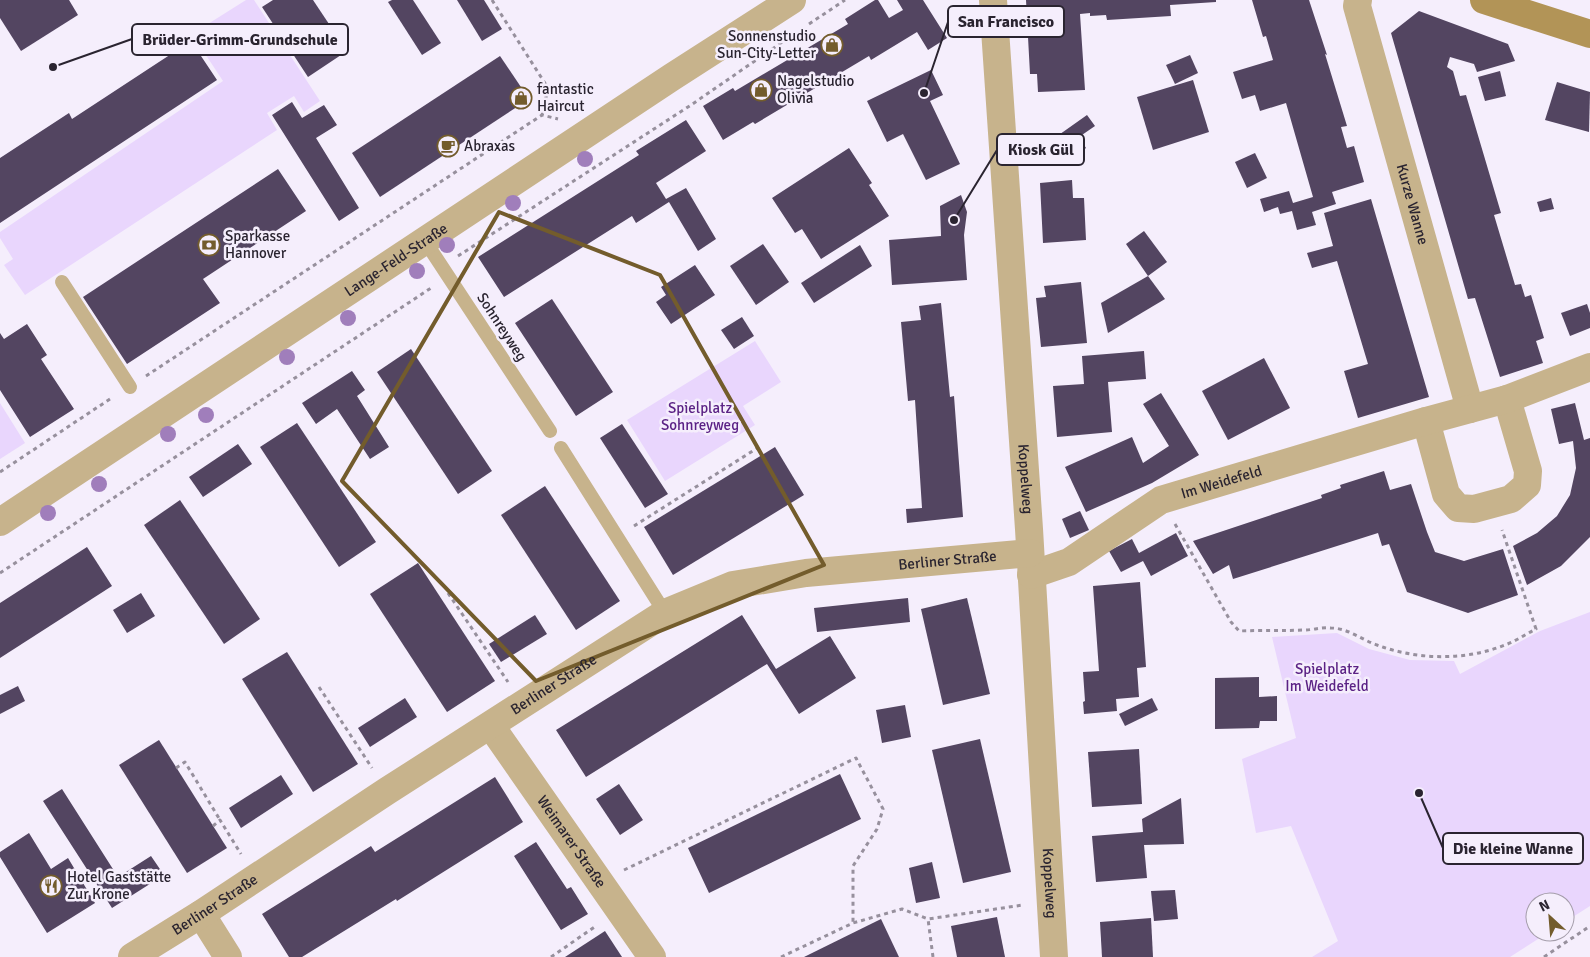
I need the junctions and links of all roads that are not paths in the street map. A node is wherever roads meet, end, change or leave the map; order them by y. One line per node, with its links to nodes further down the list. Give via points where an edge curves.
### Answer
1 (792, 0): 6 (street, Lange-Feld-Straße)
2 (993, 0): 16 (street, Koppelweg)
3 (1358, 0): 11 (street, Kurze Wanne, via 1357,6)
4 (1484, 0): 5 (main road)
5 (1590, 34)
6 (425, 241): 13 (lane, Sohnreyweg); 15 (street, Lange-Feld-Straße)
7 (62, 282): 9 (lane)
8 (1590, 366): 10 (street, Im Weidefeld)
9 (130, 387)
10 (1508, 399): 11 (street, Im Weidefeld); 12 (street, via 1528,471 1527,485 1511,499 1493,504 1474,509 1458,508 1446,494)
11 (1470, 409): 12 (street, Im Weidefeld)
12 (1426, 421): 16 (street, Im Weidefeld, via 1161,500 1069,562)
13 (550, 431)
14 (560, 448): 17 (lane)
15 (0, 522)
16 (1030, 564): 17 (street, Berliner Straße, via 797,574 732,585); 23 (street, Koppelweg)
17 (666, 613): 18 (street, Berliner Straße)
18 (491, 726): 19 (street, Berliner Straße); 22 (street, Weimarer Straße)
19 (201, 914): 20 (street, Berliner Straße); 21 (street)
20 (132, 957)
21 (228, 957)
22 (652, 957)
23 (1054, 957)

